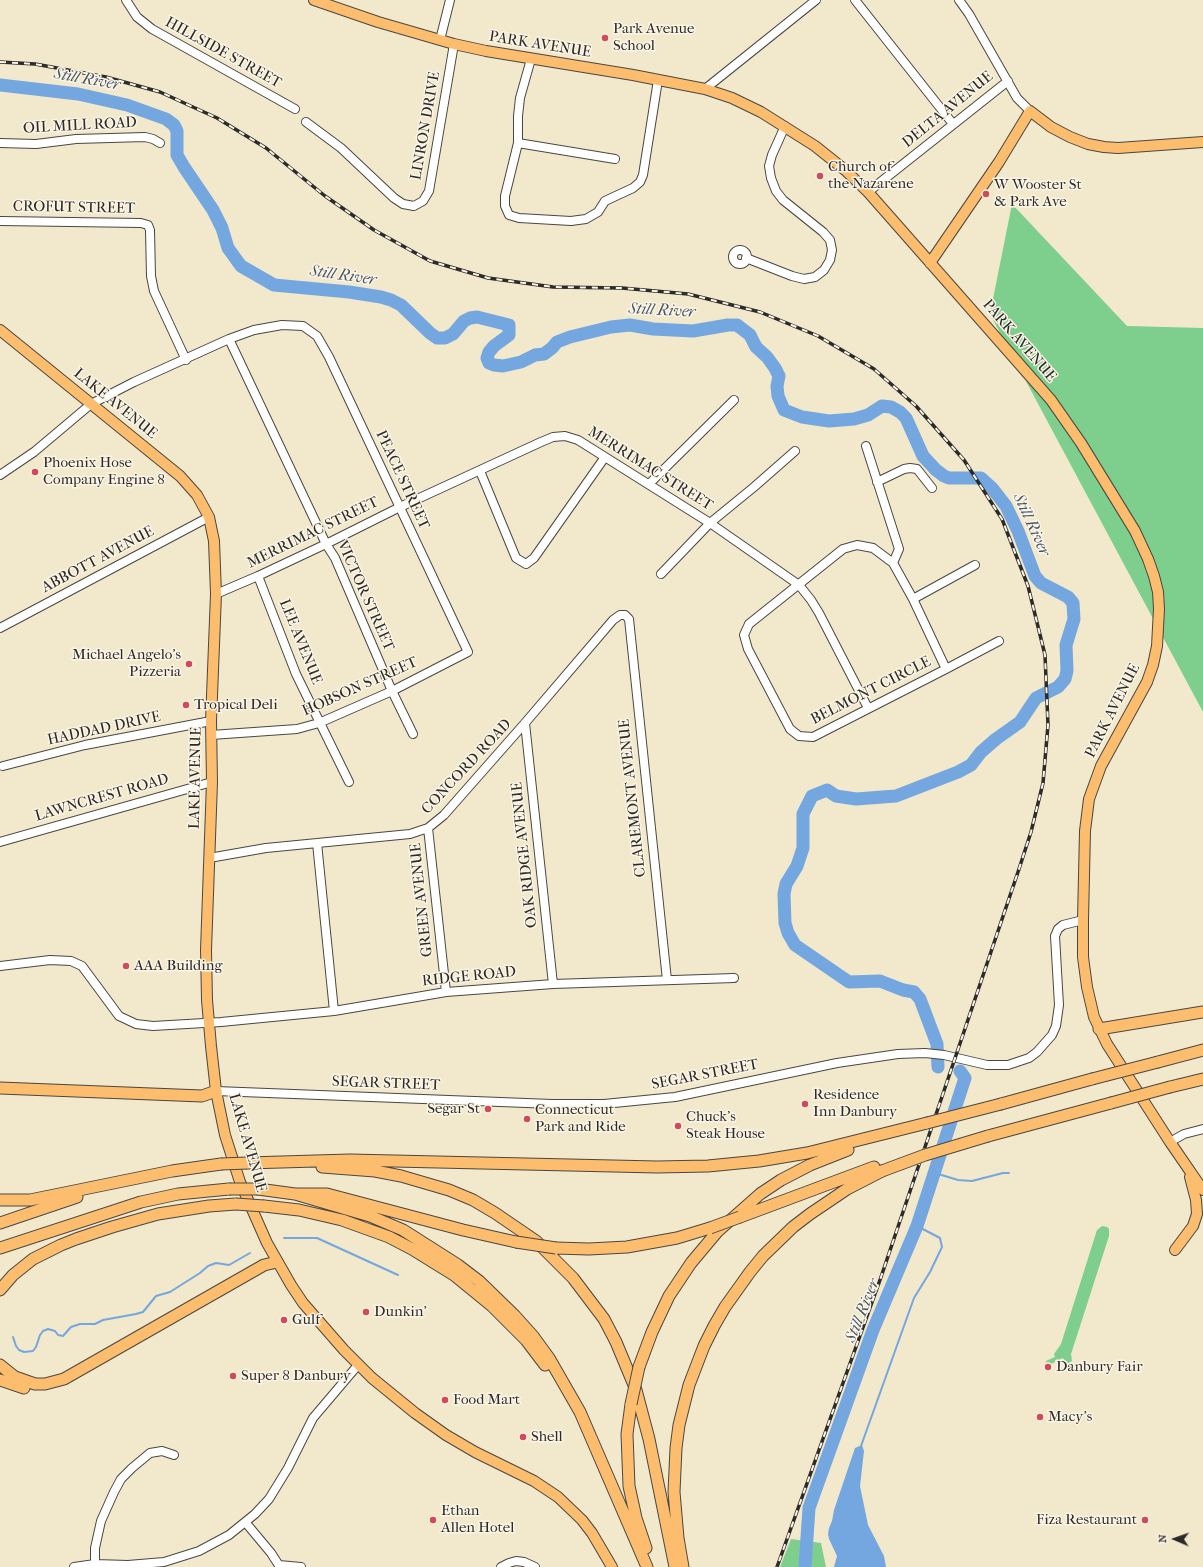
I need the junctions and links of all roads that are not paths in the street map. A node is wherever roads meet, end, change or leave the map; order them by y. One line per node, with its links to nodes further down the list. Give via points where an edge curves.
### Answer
1 (126, 0): 13 (street, HILLSIDE STREET, via 136,17 152,29)
2 (314, 0): 7 (main road, PARK AVENUE)
3 (450, 0): 7 (street)
4 (816, 0): 12 (street)
5 (855, 0): 16 (street)
6 (959, 0): 11 (street)
7 (440, 40): 8 (main road, PARK AVENUE)
8 (454, 44): 9 (main road, PARK AVENUE); 15 (street, LINRON DRIVE, via 428,191 423,201 414,206 403,204 394,198 341,148)
9 (531, 59): 10 (main road, PARK AVENUE); 21 (street, via 520,98)
10 (658, 80): 12 (main road, PARK AVENUE); 21 (street, via 640,182 605,202 598,212 586,219 571,221 519,218 509,215 505,206 505,196)
11 (1008, 80): 14 (street, via 1017,98); 16 (street, DELTA AVENUE)
12 (705, 89): 17 (main road, PARK AVENUE, via 761,112)
13 (294, 109)
14 (1030, 111): 18 (main road, via 1070,137 1088,144 1118,148); 26 (main road, via 999,162)
15 (306, 122)
16 (953, 124): 23 (street, DELTA AVENUE)
17 (785, 126): 23 (main road, PARK AVENUE, via 839,165); 25 (street, via 772,155 769,166 770,178 783,200 830,240 830,260 824,270 815,277 804,279)
18 (1203, 142)
19 (0, 143): 20 (street, OIL MILL ROAD, via 36,144 76,139 145,137)
20 (160, 143)
21 (518, 143): 22 (street)
22 (616, 159)
23 (868, 192): 26 (main road, PARK AVENUE)
24 (0, 221): 29 (street, CROFUT STREET, via 148,225 154,291)
25 (746, 258)
26 (930, 263): 70 (main road, PARK AVENUE, via 1034,380 1067,422 1135,531 1148,559 1158,592 1159,628 1153,665 1138,700 1101,766 1089,799 1085,831)
27 (0, 330): 31 (main road, LAKE AVENUE)
28 (229, 339): 29 (street); 40 (street, PEACE STREET, via 261,328 282,325 303,326 317,336); 43 (street, VICTOR STREET)
29 (186, 360): 31 (street)
30 (734, 400): 38 (street)
31 (91, 404): 36 (street, via 34,452); 41 (main road, LAKE AVENUE, via 180,476 197,495)
32 (866, 446): 37 (street)
33 (795, 450): 42 (street)
34 (605, 457): 35 (street, MERRIMAC STREET, via 578,440 566,436 553,437); 35 (street, via 534,558 526,564 516,558); 38 (street, MERRIMAC STREET)
35 (480, 471): 40 (street, MERRIMAC STREET)
36 (0, 475)
37 (877, 482): 39 (street, via 904,468 910,468 917,469); 44 (street, via 899,549)
38 (649, 484): 42 (street, MERRIMAC STREET)
39 (932, 488)
40 (400, 507): 43 (street, MERRIMAC STREET); 54 (street, PEACE STREET)
41 (209, 517): 49 (main road, LAKE AVENUE, via 214,541); 52 (street, ABBOTT AVENUE)
42 (710, 522): 46 (street); 48 (street, MERRIMAC STREET)
43 (326, 544): 47 (street, MERRIMAC STREET); 56 (street, VICTOR STREET, via 335,558)
44 (894, 563): 48 (street, BELMONT CIRCLE, via 873,548 857,545 843,549); 50 (street, BELMONT CIRCLE)
45 (975, 565): 50 (street)
46 (661, 574)
47 (258, 576): 49 (street, MERRIMAC STREET); 59 (street, LEE AVENUE, via 296,674)
48 (798, 585): 57 (street, MERRIMAC STREET, via 819,613); 57 (street, BELMONT CIRCLE, via 749,624 744,635 748,649 790,728 799,736 813,737)
49 (216, 594): 58 (main road, LAKE AVENUE)
50 (913, 599): 55 (street, BELMONT CIRCLE)
51 (625, 615): 60 (street, CONCORD ROAD, via 613,620); 73 (street, CLAREMONT AVENUE, via 629,619)
52 (0, 628)
53 (999, 641): 55 (street, BELMONT CIRCLE)
54 (468, 652): 56 (street, HOBSON STREET)
55 (946, 669): 57 (street, BELMONT CIRCLE)
56 (392, 691): 59 (street, HOBSON STREET); 61 (street, VICTOR STREET)
57 (868, 708)
58 (211, 721): 62 (main road, LAKE AVENUE); 63 (street, HADDAD DRIVE, via 85,745)
59 (319, 723): 62 (street, HOBSON STREET, via 297,729); 65 (street, LEE AVENUE)
60 (525, 723): 66 (street, CONCORD ROAD, via 444,815); 74 (street, OAK RIDGE AVENUE)
61 (413, 734)
62 (211, 735): 64 (main road, LAKE AVENUE)
63 (3, 766)
64 (212, 782): 67 (street, LAWNCREST ROAD); 69 (main road, LAKE AVENUE)
65 (349, 782)
66 (428, 828): 68 (street, CONCORD ROAD, via 410,834); 75 (street, GREEN AVENUE)
67 (0, 842)
68 (317, 843): 69 (street, CONCORD ROAD, via 266,848); 76 (street)
69 (209, 858): 78 (main road, LAKE AVENUE, via 206,950)
70 (1082, 920): 79 (main road, PARK AVENUE, via 1087,987); 86 (street, SEGAR STREET, via 1063,925 1055,936 1059,1005 1052,1035 1029,1058 998,1066 944,1055 902,1054 866,1058 675,1097 604,1104)
71 (0, 966): 78 (street, RIDGE ROAD, via 50,960 71,961 82,966 120,1016 136,1024 153,1026)
72 (734, 978): 73 (street, RIDGE ROAD)
73 (667, 980): 74 (street, RIDGE ROAD)
74 (553, 984): 75 (street, RIDGE ROAD)
75 (446, 992): 76 (street, RIDGE ROAD)
76 (334, 1011): 78 (street, RIDGE ROAD)
77 (1203, 1012): 79 (highway)
78 (209, 1023): 86 (main road, LAKE AVENUE)
79 (1099, 1029): 89 (main road, PARK AVENUE)
80 (1203, 1052): 88 (highway, bridge)
81 (1203, 1079): 84 (highway)
82 (0, 1081): 86 (highway, via 203,1088)
83 (1203, 1082): 84 (highway)
84 (1170, 1087): 92 (highway, bridge)
85 (0, 1088): 86 (highway, via 202,1096)
86 (216, 1091): 100 (main road, LAKE AVENUE, via 225,1135 240,1182)
87 (1203, 1129): 89 (street, via 1184,1134)
88 (888, 1135): 90 (highway, via 783,1157 733,1164 682,1167 350,1160); 116 (highway, bridge, via 800,1169 760,1194 704,1247 680,1278 660,1314 639,1367 627,1440 629,1486 636,1518)
89 (1170, 1142): 91 (main road, PARK AVENUE)
90 (247, 1163): 93 (highway, bridge, via 197,1166); 117 (highway, via 375,1172 424,1182 472,1200 495,1212 555,1258 589,1297 604,1319 627,1365 643,1415)
91 (1186, 1166): 94 (main road); 99 (main road, via 1194,1190 1197,1214 1193,1226)
92 (882, 1167): 95 (highway, bridge, via 677,1238 640,1245 589,1249 556,1248 516,1242 327,1194); 118 (highway, via 829,1200 788,1232 763,1256 725,1307 704,1346 689,1384 676,1448 674,1492)
93 (147, 1176): 96 (highway, via 30,1200); 97 (highway)
94 (1203, 1190)
95 (296, 1194): 98 (highway, bridge, via 258,1189 229,1189 178,1194 141,1202); 106 (highway, via 363,1214 403,1230 479,1281 515,1316 549,1358 580,1412)
96 (0, 1200)
97 (0, 1223)
98 (0, 1248)
99 (1175, 1250)
100 (277, 1262): 102 (highway, via 264,1266 64,1379 35,1384 15,1377); 103 (main road, LAKE AVENUE, via 303,1303); 104 (highway, via 268,1271 66,1385 34,1390)
101 (0, 1290): 106 (highway, bridge, via 13,1275 33,1259 76,1239 158,1214 236,1204 321,1214 372,1230 428,1258 474,1291 509,1322 543,1362 576,1412)
102 (0, 1365)
103 (358, 1365): 107 (street, via 313,1418 279,1485 269,1500); 114 (main road, LAKE AVENUE, via 401,1402 446,1435 534,1481 558,1497 582,1520)
104 (0, 1380)
105 (174, 1454): 108 (street, via 162,1450 150,1453 122,1479 101,1521 95,1548)
106 (604, 1469): 115 (highway)
107 (246, 1523): 108 (street, via 217,1543 183,1557 146,1564); 109 (street)
108 (95, 1564): 110 (street)
109 (280, 1566): 111 (street)
110 (74, 1567)
111 (301, 1567)
112 (501, 1567): 113 (street, via 516,1561)
113 (535, 1567)
114 (612, 1567)
115 (647, 1567)
116 (654, 1567)
117 (675, 1567)
118 (683, 1567)

